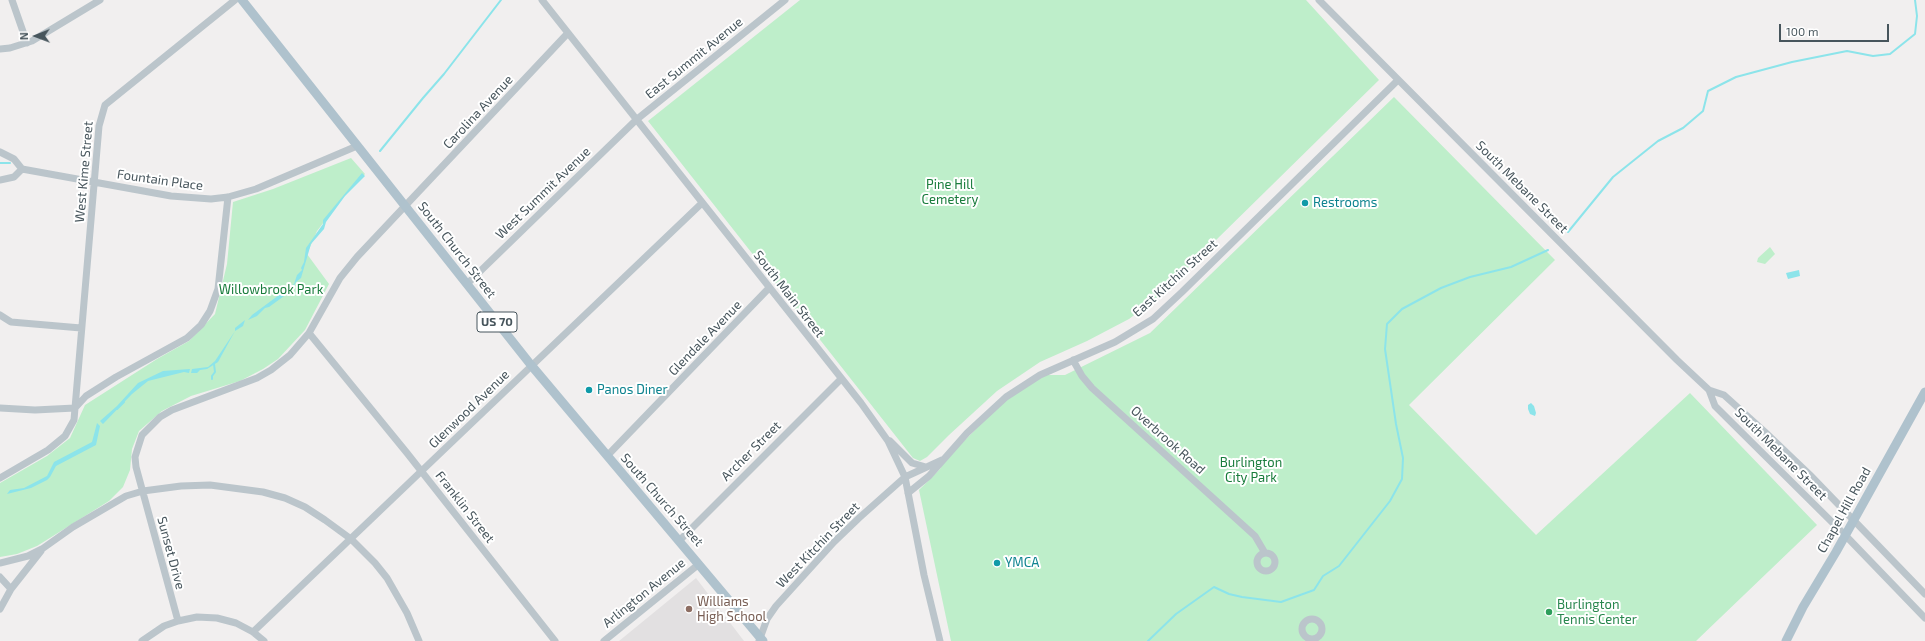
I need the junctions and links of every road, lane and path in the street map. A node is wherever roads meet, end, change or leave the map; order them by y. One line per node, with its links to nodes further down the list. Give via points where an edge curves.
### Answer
1 (12, 0): 9 (street)
2 (100, 0): 9 (street)
3 (235, 0): 17 (street, West Kime Street, via 104,105)
4 (242, 0): 13 (main road, South Church Street / US 70)
5 (542, 0): 8 (street, South Main Street)
6 (785, 0): 12 (street, East Summit Avenue)
7 (1318, 0): 11 (street, South Mebane Street)
8 (567, 34): 12 (street, South Main Street); 20 (street, Carolina Avenue)
9 (26, 43): 10 (street)
10 (0, 49)
11 (1398, 80): 26 (street, East Kitchin Street, via 1153,319 1115,342); 29 (street, South Mebane Street)
12 (636, 120): 19 (street, South Main Street); 21 (street, West Summit Avenue)
13 (357, 146): 18 (street, Fountain Place, via 281,179); 20 (main road, South Church Street / US 70)
14 (0, 152): 15 (street, via 14,159)
15 (22, 169): 16 (street, via 14,177); 17 (street, Fountain Place)
16 (0, 180)
17 (94, 182): 18 (street, Fountain Place, via 182,198); 24 (street, West Kime Street)
18 (228, 197): 32 (street, via 218,288 215,301 201,325 187,338 92,392)
19 (702, 203): 22 (street, South Main Street); 27 (street, Glenwood Avenue)
20 (405, 206): 21 (main road, South Church Street / US 70); 25 (street, Carolina Avenue, via 345,270)
21 (467, 284): 27 (main road, South Church Street / US 70)
22 (769, 288): 28 (street, South Main Street); 34 (street, Glendale Avenue)
23 (0, 315): 24 (street, via 11,322)
24 (81, 328): 32 (street, West Kime Street)
25 (309, 333): 37 (street, Franklin Street); 40 (street, Sunset Drive, via 290,355 261,376 160,417 142,435 135,457)
26 (1073, 360): 35 (street, East Kitchin Street, via 1040,375 1006,397 967,433); 47 (street, Overbrook Road, via 1092,388 1255,536)
27 (531, 365): 34 (main road, South Church Street / US 70); 37 (street, Glenwood Avenue)
28 (841, 379): 33 (street, South Main Street); 45 (street, Archer Street)
29 (1710, 390): 42 (street, South Mebane Street, via 1724,394); 43 (street, South Mebane Street, via 1715,406)
30 (1925, 392): 42 (main road, Chapel Hill Road)
31 (0, 408): 32 (street)
32 (75, 408): 39 (street, West Kime Street, via 74,420 65,436 48,450)
33 (883, 434): 36 (street, via 912,462); 38 (street, South Main Street)
34 (607, 456): 45 (main road, South Church Street / US 70)
35 (944, 459): 36 (street, East Kitchin Street); 41 (street, East Kitchin Street, via 929,476)
36 (926, 467): 38 (street, East Kitchin Street)
37 (421, 472): 44 (street, Glenwood Avenue); 61 (street, Franklin Street)
38 (905, 477): 41 (street, South Main Street); 57 (street, West Kitchin Street, via 858,518 776,606 767,619)
39 (0, 478)
40 (143, 491): 44 (street, via 210,485 262,492 305,507); 46 (street, via 126,496); 55 (street, Sunset Drive)
41 (908, 493): 63 (street, South Main Street)
42 (1854, 520): 43 (main road, Chapel Hill Road); 52 (street, South Mebane Street)
43 (1845, 535): 54 (street, South Mebane Street); 64 (main road, Chapel Hill Road)
44 (351, 539): 56 (street, Glenwood Avenue); 60 (street, via 387,578)
45 (680, 540): 49 (main road, South Church Street / US 70)
46 (42, 549): 48 (street, via 28,556); 51 (street)
47 (1265, 553)
48 (0, 563)
49 (698, 564): 57 (main road, South Church Street / US 70); 62 (street, Arlington Avenue)
50 (0, 577): 51 (street)
51 (11, 589): 53 (street)
52 (1925, 594)
53 (0, 609)
54 (1925, 618)
55 (178, 621): 56 (street, via 197,617 217,618 236,623); 58 (street, via 164,626)
56 (253, 632): 59 (street)
57 (761, 640)
58 (142, 641)
59 (264, 641)
60 (419, 641)
61 (556, 641)
62 (604, 641)
63 (940, 641)
64 (1786, 641)

